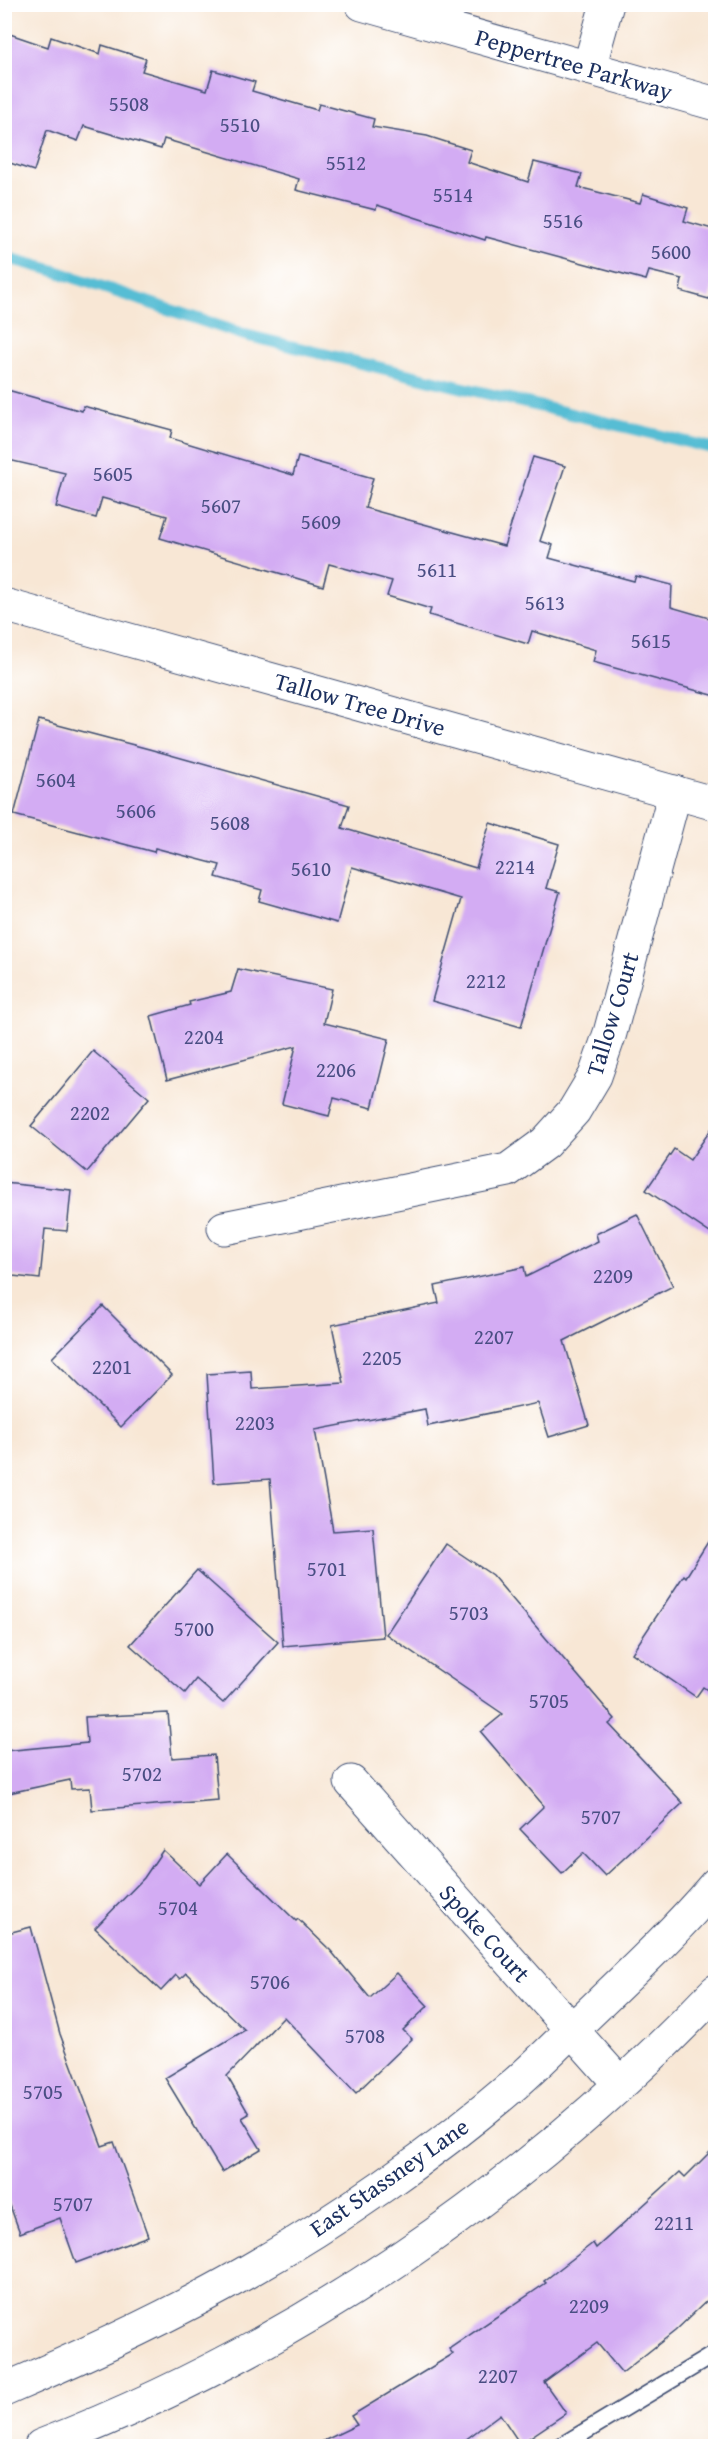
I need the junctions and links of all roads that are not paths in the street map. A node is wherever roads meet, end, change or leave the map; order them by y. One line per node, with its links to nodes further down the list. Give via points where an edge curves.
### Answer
1 (362, 4): 3 (street, Peppertree Parkway)
2 (607, 4): 3 (street)
3 (589, 68): 4 (street, Peppertree Parkway)
4 (716, 104)
5 (4, 605): 6 (street, Tallow Tree Drive)
6 (675, 792): 7 (street, Tallow Tree Drive); 8 (street, Tallow Court, via 595,1076 574,1111 545,1143 508,1170)
7 (716, 804)
8 (224, 1228)
9 (351, 1782): 12 (street, Spoke Court)
10 (716, 1884): 12 (street, East Stassney Lane, via 643,1963)
11 (716, 1991): 13 (street)
12 (571, 2030): 13 (street, Spoke Court); 15 (street, East Stassney Lane, via 517,2082 451,2135 318,2229 176,2310)
13 (620, 2084): 16 (street, via 485,2198 336,2300 251,2350 99,2424)
14 (716, 2353): 17 (lane)
15 (4, 2390)
16 (42, 2446)
17 (561, 2446)

